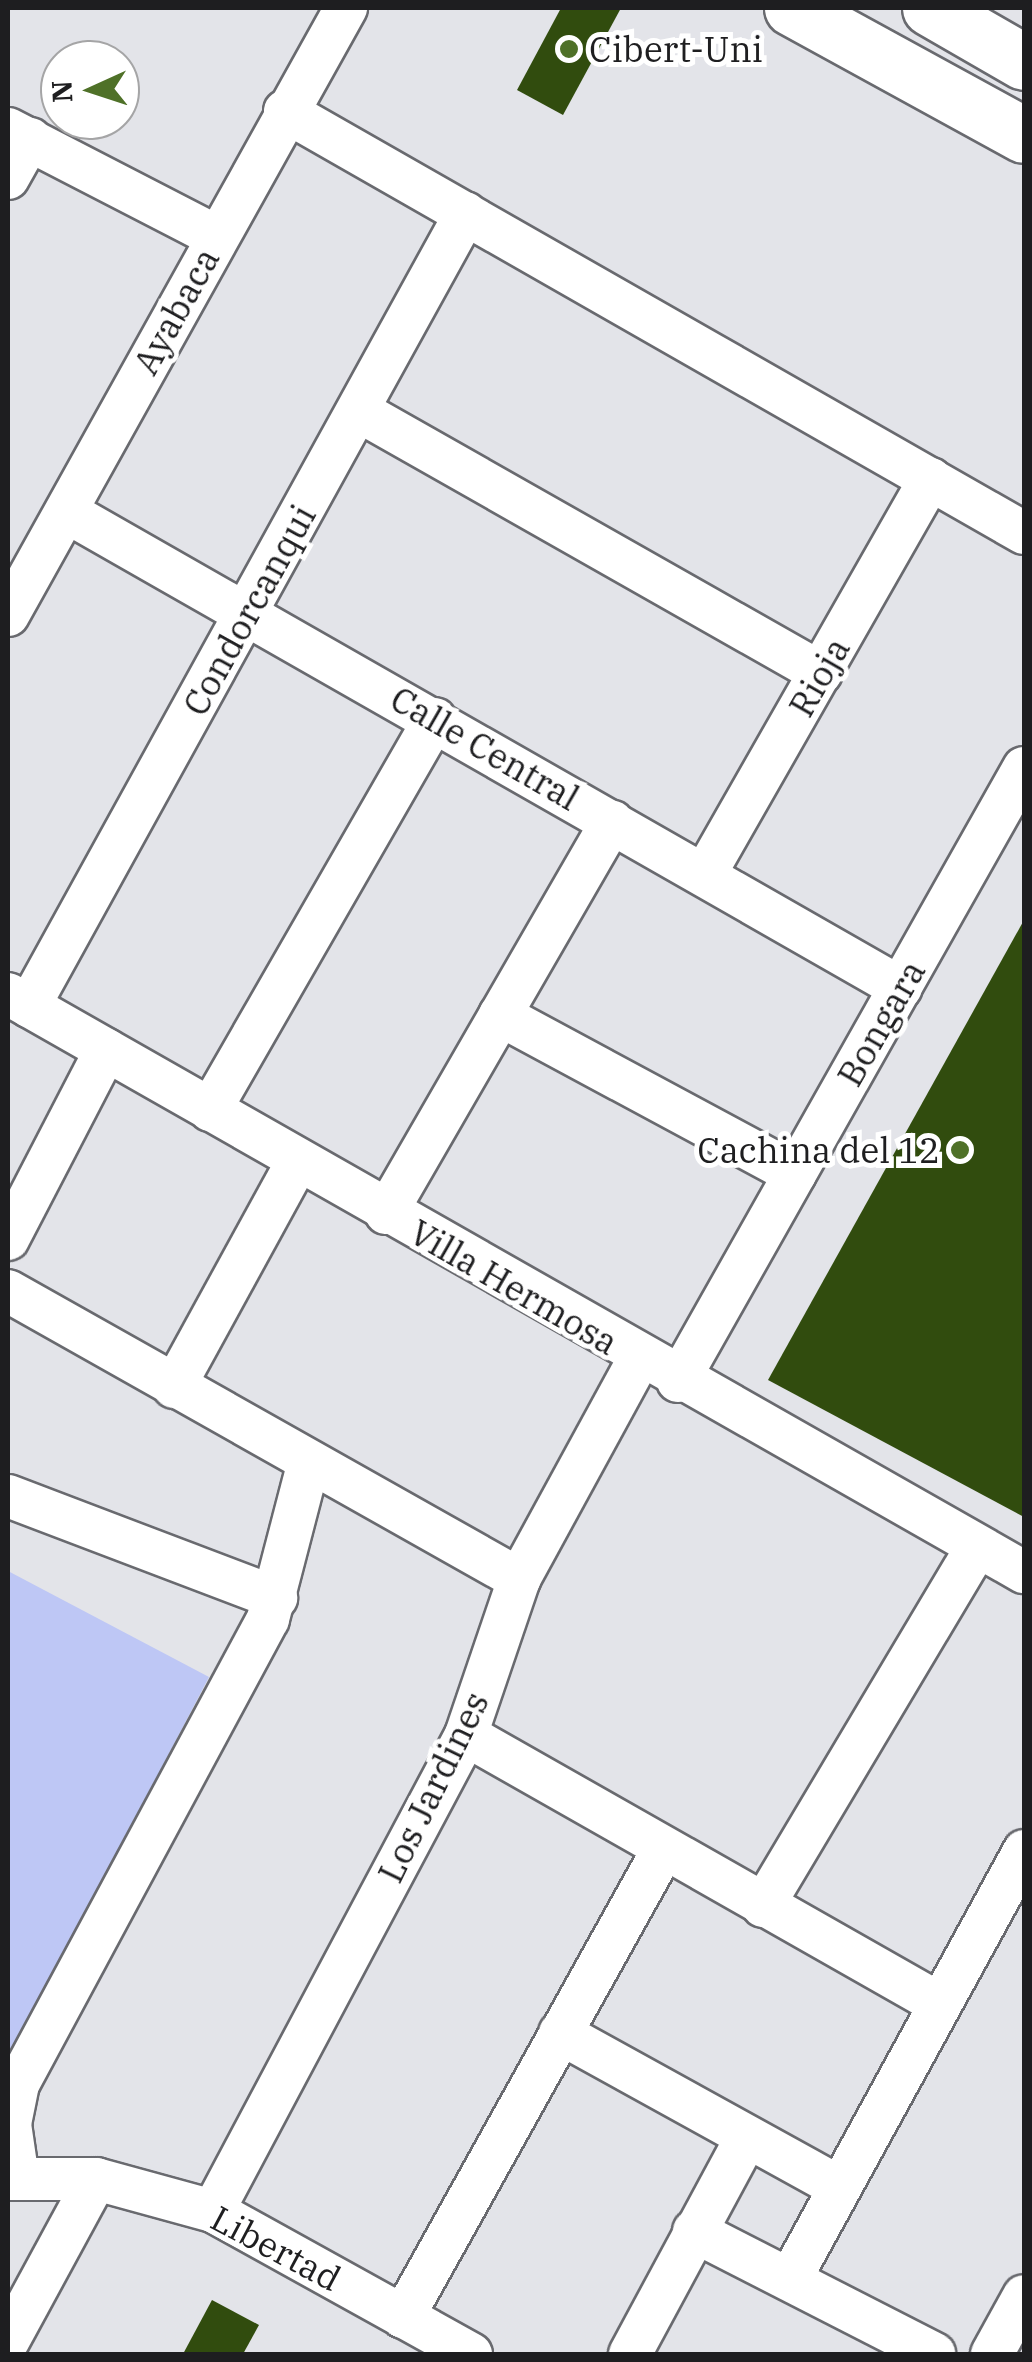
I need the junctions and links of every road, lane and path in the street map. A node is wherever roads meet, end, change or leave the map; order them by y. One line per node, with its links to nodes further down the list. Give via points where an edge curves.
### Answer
1 (792, 8): 7 (main road)
2 (930, 8): 4 (main road)
3 (339, 10): 5 (street, Ayabaca)
4 (1024, 62)
5 (285, 111): 9 (street); 10 (street, Ayabaca)
6 (19, 134): 8 (street); 10 (street)
7 (1024, 135)
8 (8, 178)
9 (466, 213): 11 (street, Condorcanqui); 12 (street)
10 (216, 238): 13 (street, Ayabaca)
11 (359, 411): 16 (street, Condorcanqui); 18 (street)
12 (930, 479): 14 (street); 18 (street, Rioja)
13 (67, 512): 15 (street, Ayabaca); 16 (street, Calle Central)
14 (1024, 533)
15 (19, 567): 17 (street, Ayabaca)
16 (247, 613): 19 (street, Calle Central); 24 (street, Condorcanqui)
17 (8, 615)
18 (821, 674): 22 (street, Rioja)
19 (435, 718): 21 (street, Calle Central); 27 (street)
20 (1024, 768): 23 (street, Bongara)
21 (612, 822): 22 (street, Calle Central); 25 (street)
22 (706, 874): 23 (street, Calle Central)
23 (901, 988): 29 (street, Bongara)
24 (18, 1000): 26 (street, Villa Hermosa)
25 (500, 1015): 29 (street); 30 (street)
26 (106, 1050): 27 (street, Villa Hermosa); 31 (street)
27 (210, 1110): 28 (street, Villa Hermosa)
28 (297, 1162): 30 (street, Villa Hermosa); 35 (street)
29 (795, 1174): 34 (street, Bongara)
30 (386, 1213): 33 (street, Villa Hermosa)
31 (8, 1239)
32 (8, 1291): 35 (street)
33 (640, 1359): 34 (street, Villa Hermosa); 40 (street, Los Jardines)
34 (678, 1381): 38 (street, Villa Hermosa)
35 (174, 1387): 36 (street)
36 (308, 1465): 40 (street); 41 (street)
37 (8, 1496): 41 (street)
38 (977, 1547): 39 (street, Villa Hermosa); 45 (street)
39 (1024, 1572)
40 (520, 1579): 42 (street, Los Jardines)
41 (276, 1598): 49 (street, via 18,2084 10,2124)
42 (466, 1735): 43 (street); 52 (street, Los Jardines)
43 (663, 1850): 45 (street); 47 (street)
44 (1024, 1850): 46 (street)
45 (764, 1906): 46 (street)
46 (938, 2003): 51 (street)
47 (560, 2034): 48 (street); 56 (street)
48 (746, 2139): 51 (street); 53 (street)
49 (12, 2179): 50 (street, Libertad)
50 (96, 2179): 52 (street, Libertad); 57 (street)
51 (837, 2186): 54 (street)
52 (213, 2210): 56 (street, Libertad)
53 (694, 2231): 54 (street); 58 (street)
54 (790, 2278): 59 (street)
55 (1024, 2296): 60 (street)
56 (433, 2340)
57 (8, 2341)
58 (630, 2354)
59 (934, 2354)
60 (992, 2354)

